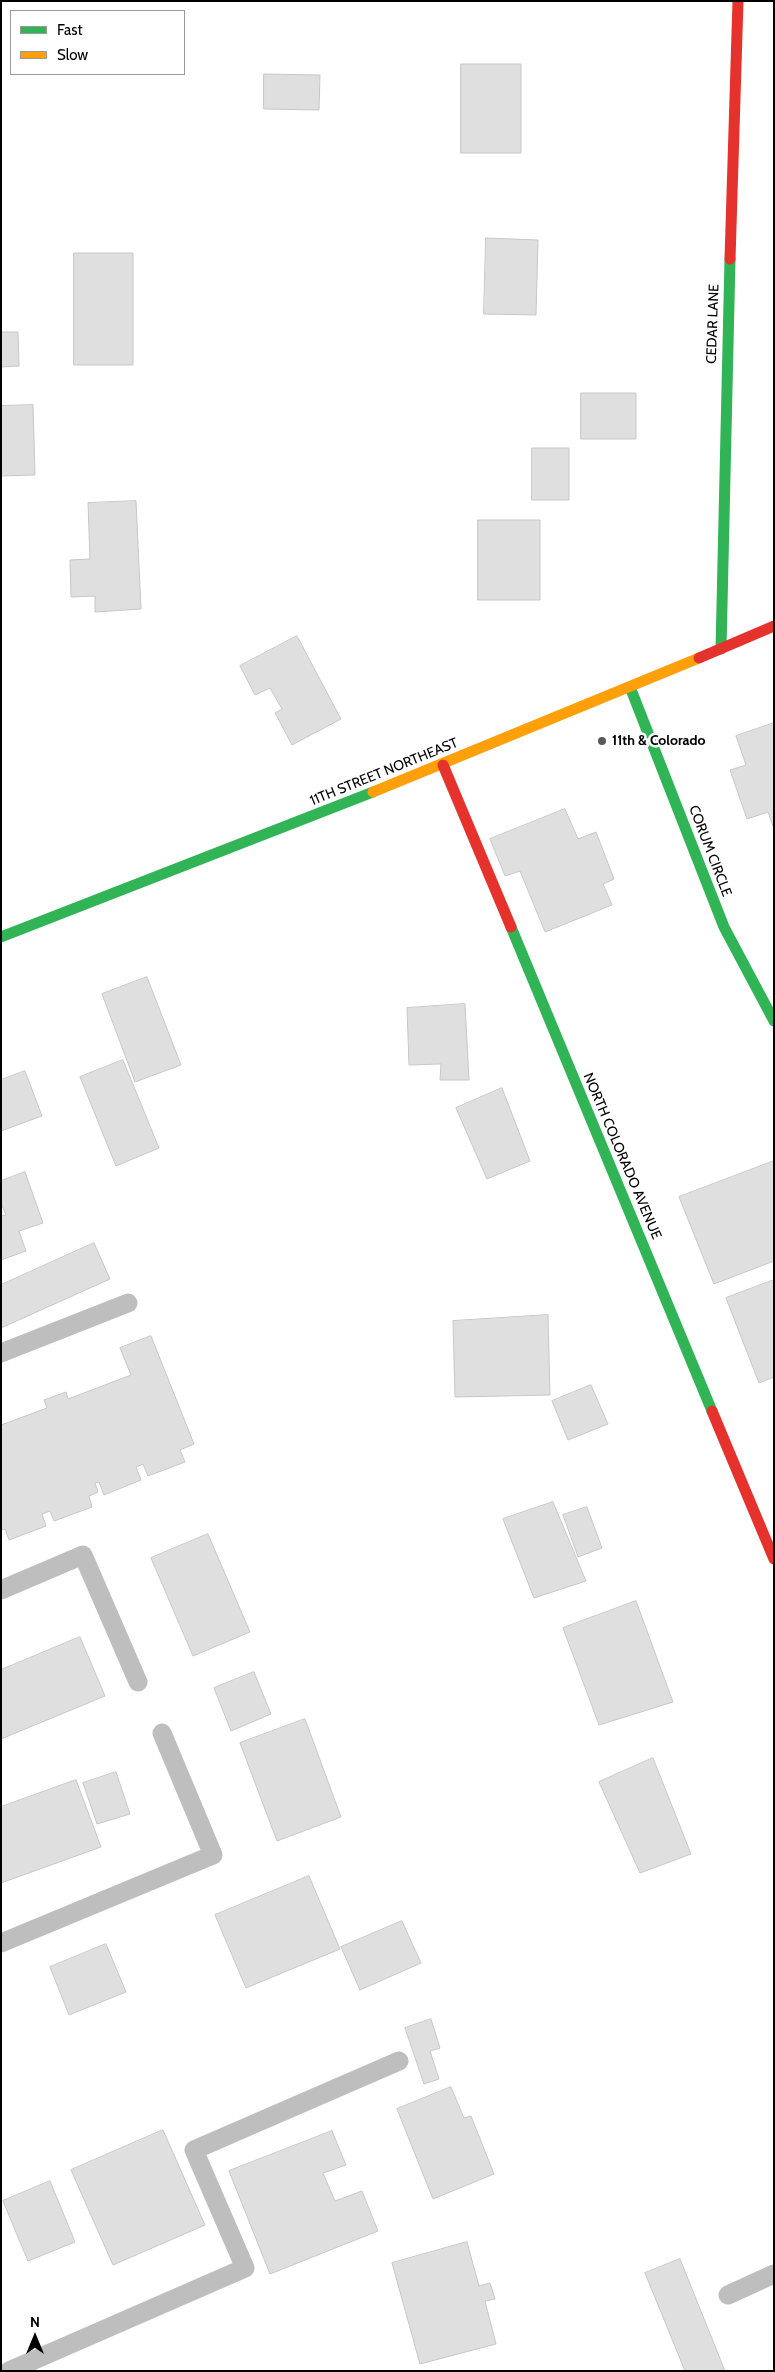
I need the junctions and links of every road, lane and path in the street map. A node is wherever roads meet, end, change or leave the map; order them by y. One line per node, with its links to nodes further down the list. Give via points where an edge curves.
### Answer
1 (738, 1): 3 (street, CEDAR LANE)
2 (774, 626): 3 (street, 11TH STREET NORTHEAST)
3 (720, 649): 4 (street, 11TH STREET NORTHEAST)
4 (630, 687): 5 (street, 11TH STREET NORTHEAST); 7 (street, CORUM CIRCLE, via 724,927)
5 (443, 765): 6 (street, 11TH STREET NORTHEAST); 10 (street, NORTH COLORADO AVENUE)
6 (1, 937)
7 (774, 1021)
8 (128, 1303): 9 (lane)
9 (1, 1353)
10 (774, 1559)
11 (1, 1590): 12 (lane, via 83,1555)
12 (138, 1682)
13 (162, 1733): 14 (lane, via 213,1855)
14 (1, 1943)
15 (399, 2062): 18 (lane, via 194,2150 245,2268)
16 (774, 2274): 17 (lane)
17 (728, 2295)
18 (8, 2371)

